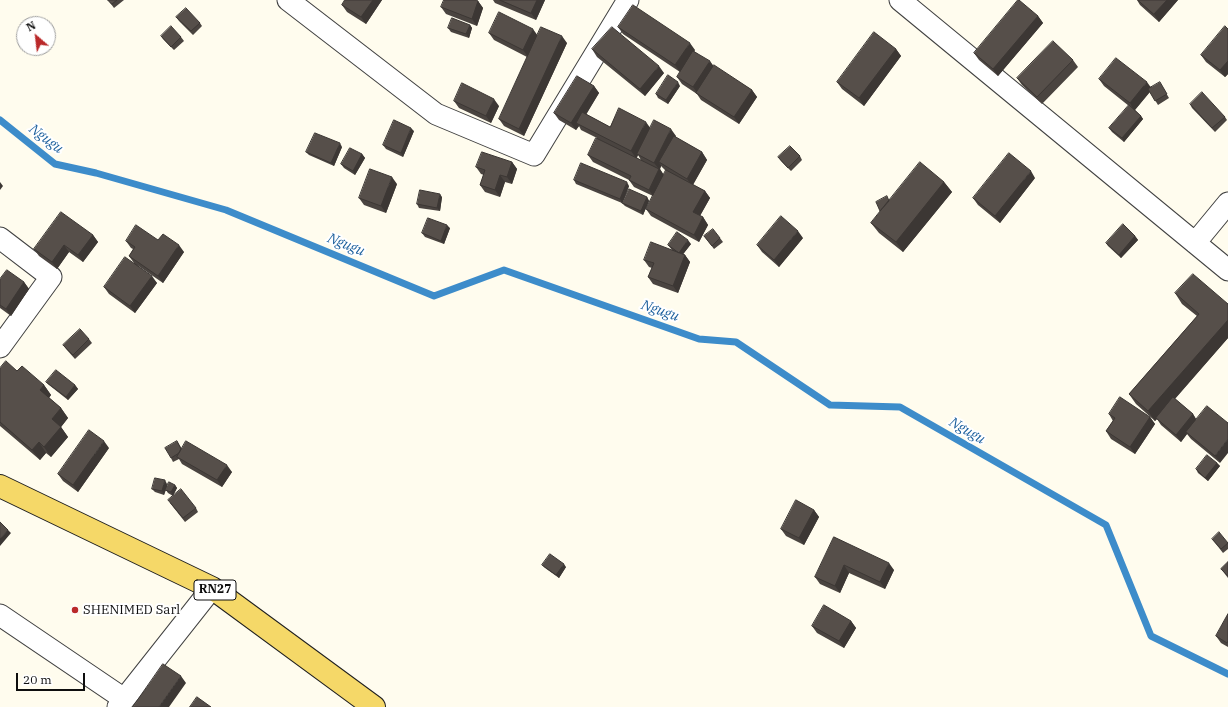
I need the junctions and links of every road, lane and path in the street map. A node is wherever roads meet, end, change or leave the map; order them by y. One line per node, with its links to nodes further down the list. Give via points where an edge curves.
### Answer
1 (288, 0): 2 (street, via 436,114 534,155)
2 (628, 0)
3 (900, 0): 6 (street)
4 (1228, 203): 6 (street)
5 (0, 238): 8 (street, via 51,277)
6 (1195, 243): 7 (street)
7 (1228, 270)
8 (0, 346)
9 (0, 486): 10 (main road, RN27)
10 (212, 588): 12 (street); 13 (main road, RN27)
11 (0, 615): 12 (street)
12 (121, 703)
13 (374, 707)

